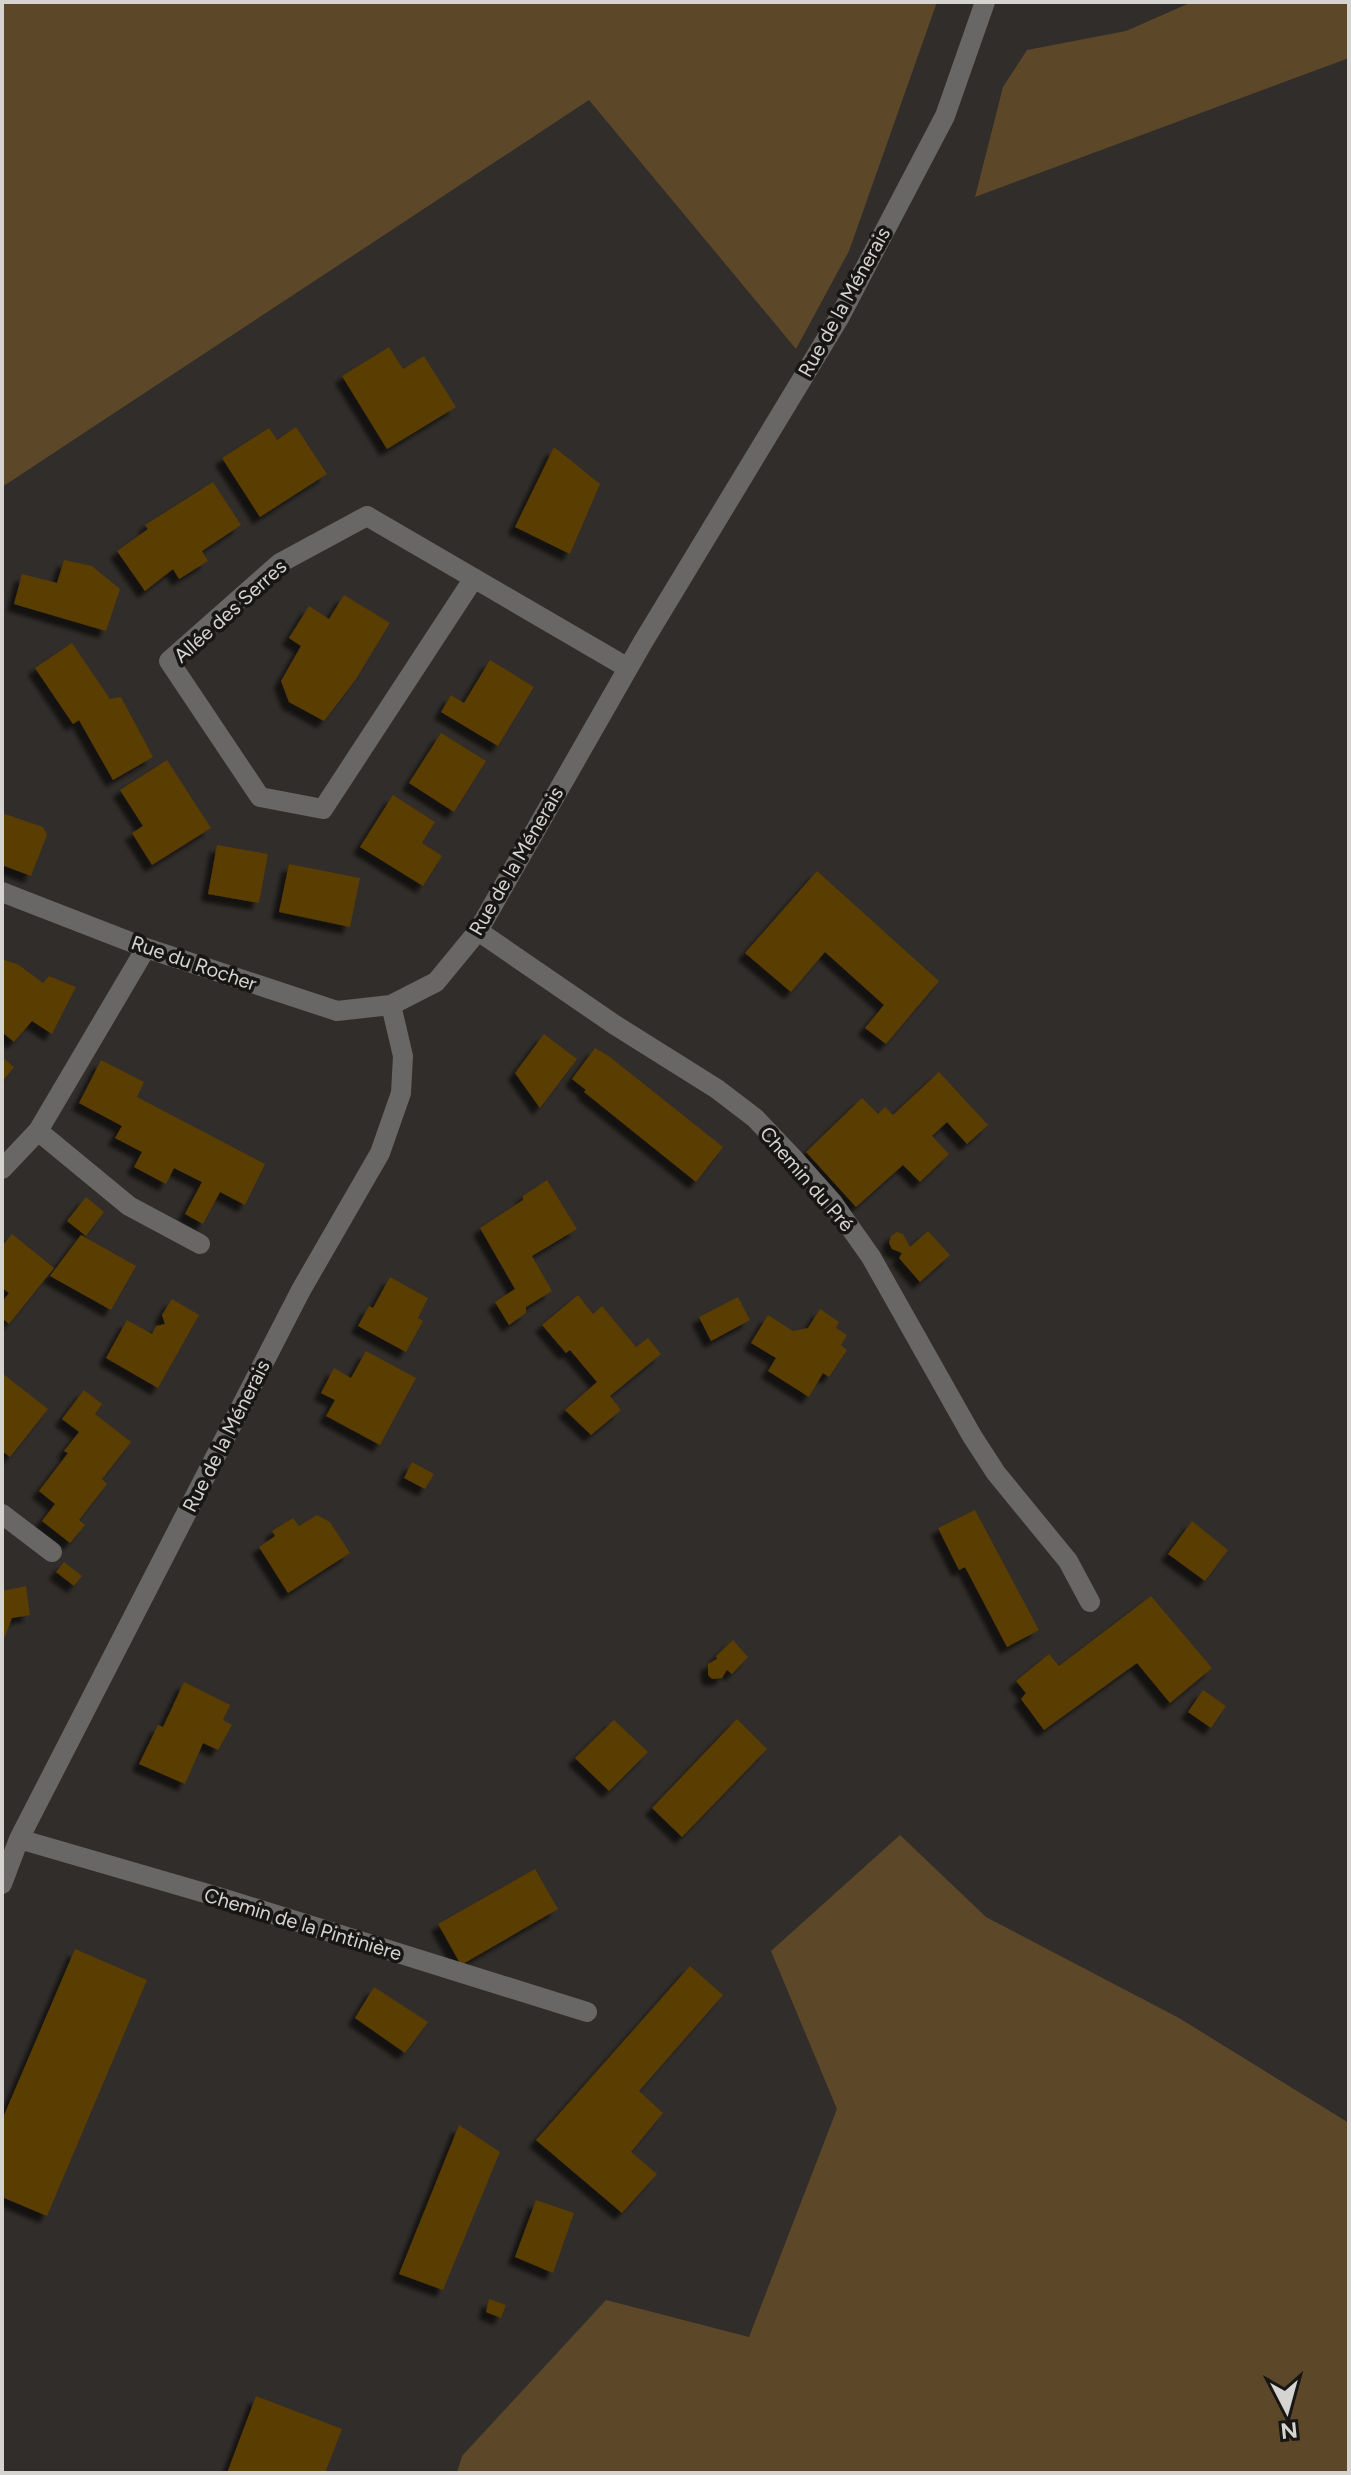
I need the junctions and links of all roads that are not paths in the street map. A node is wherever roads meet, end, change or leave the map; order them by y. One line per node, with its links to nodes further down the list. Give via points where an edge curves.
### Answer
1 (985, 2): 3 (street, Rue de la Ménerais, via 945,116 846,305)
2 (474, 578): 2 (street, Allée des Serres, via 367,516 280,563 169,661 260,797 323,809); 3 (street, Allée des Serres)
3 (628, 668): 5 (street, Rue de la Ménerais)
4 (2, 892): 6 (street, Rue du Rocher)
5 (478, 931): 7 (street, Rue de la Ménerais, via 436,982); 13 (street, Chemin du Pré, via 717,1089 755,1118 793,1158 871,1257 972,1436 1068,1561)
6 (146, 948): 7 (street, Rue du Rocher, via 337,1011); 8 (street)
7 (391, 1005): 14 (street, Rue de la Ménerais, via 403,1056 401,1093 380,1153 301,1290)
8 (38, 1131): 9 (street); 10 (street, via 129,1206)
9 (2, 1169)
10 (200, 1244)
11 (2, 1514): 12 (street)
12 (52, 1552)
13 (1090, 1602)
14 (19, 1839): 15 (street, Rue de la Ménerais); 16 (street, Chemin de la Pintinière)
15 (2, 1884)
16 (587, 2012)

